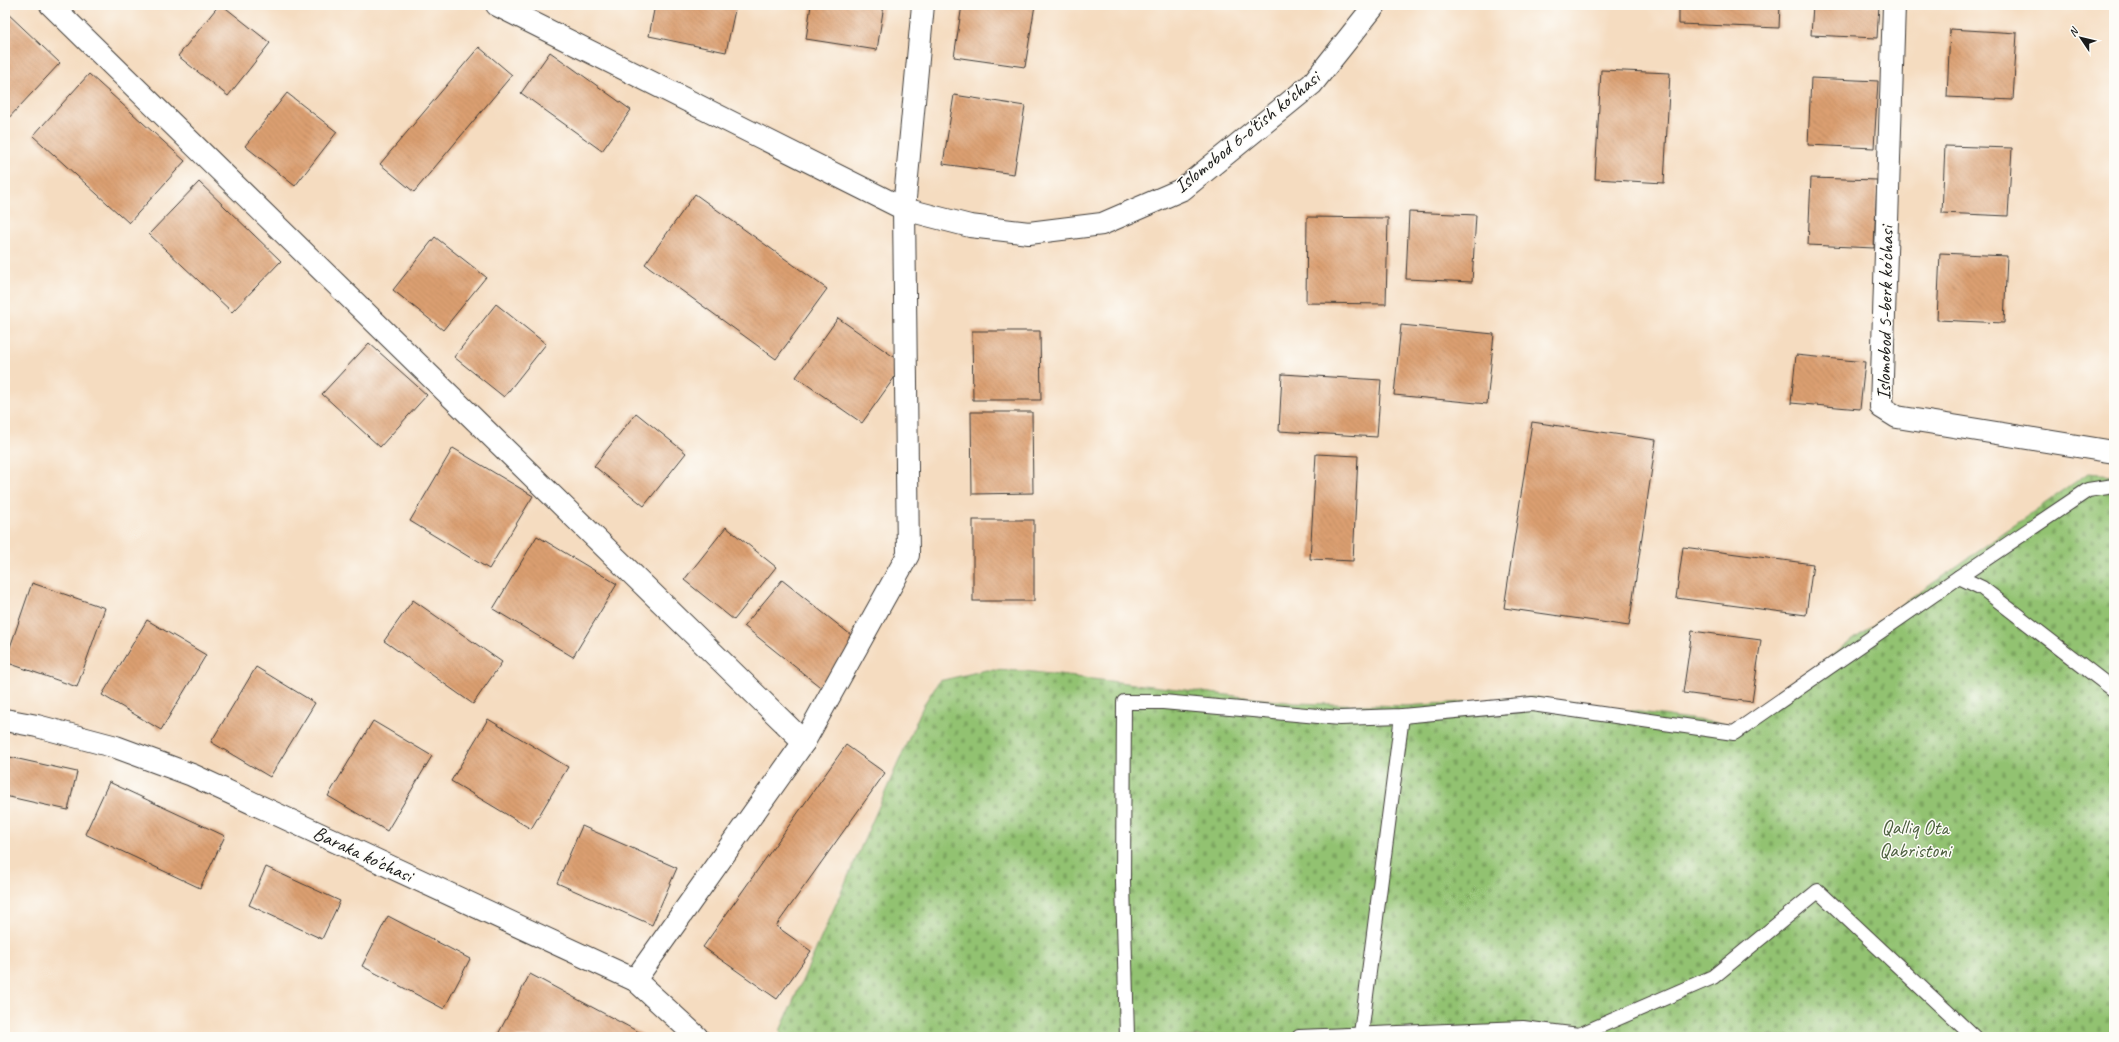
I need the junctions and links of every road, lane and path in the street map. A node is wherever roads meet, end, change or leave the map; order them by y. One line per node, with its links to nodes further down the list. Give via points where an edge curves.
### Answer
1 (51, 5): 13 (street)
2 (497, 5): 6 (street, Islomobod 6-o'tish ko'chasi)
3 (923, 5): 6 (street)
4 (1375, 5): 6 (street, Islomobod 6-o'tish ko'chasi, via 1312,84 1183,189 1102,224 1029,233 970,226)
5 (1894, 5): 7 (street, Islomobod 5-berk ko'chasi, via 1881,407 1897,418)
6 (904, 209): 13 (street, via 908,555)
7 (2114, 452)
8 (2114, 486): 9 (lane, via 2088,490)
9 (1958, 577): 10 (lane, via 1982,588); 11 (lane, via 1734,733 1532,704)
10 (2114, 690)
11 (1402, 716): 15 (lane); 18 (lane, via 1340,718 1163,702 1124,702 1123,882)
12 (5, 720): 14 (street, Baraka ko'chasi, via 116,747 192,775)
13 (804, 742): 14 (street)
14 (635, 980): 17 (street, Baraka ko'chasi)
15 (1361, 1034): 16 (lane, via 1523,1028); 19 (lane)
16 (1579, 1036): 20 (lane, via 1713,977 1818,891)
17 (697, 1037)
18 (1127, 1037)
19 (1299, 1037)
20 (1974, 1037)

